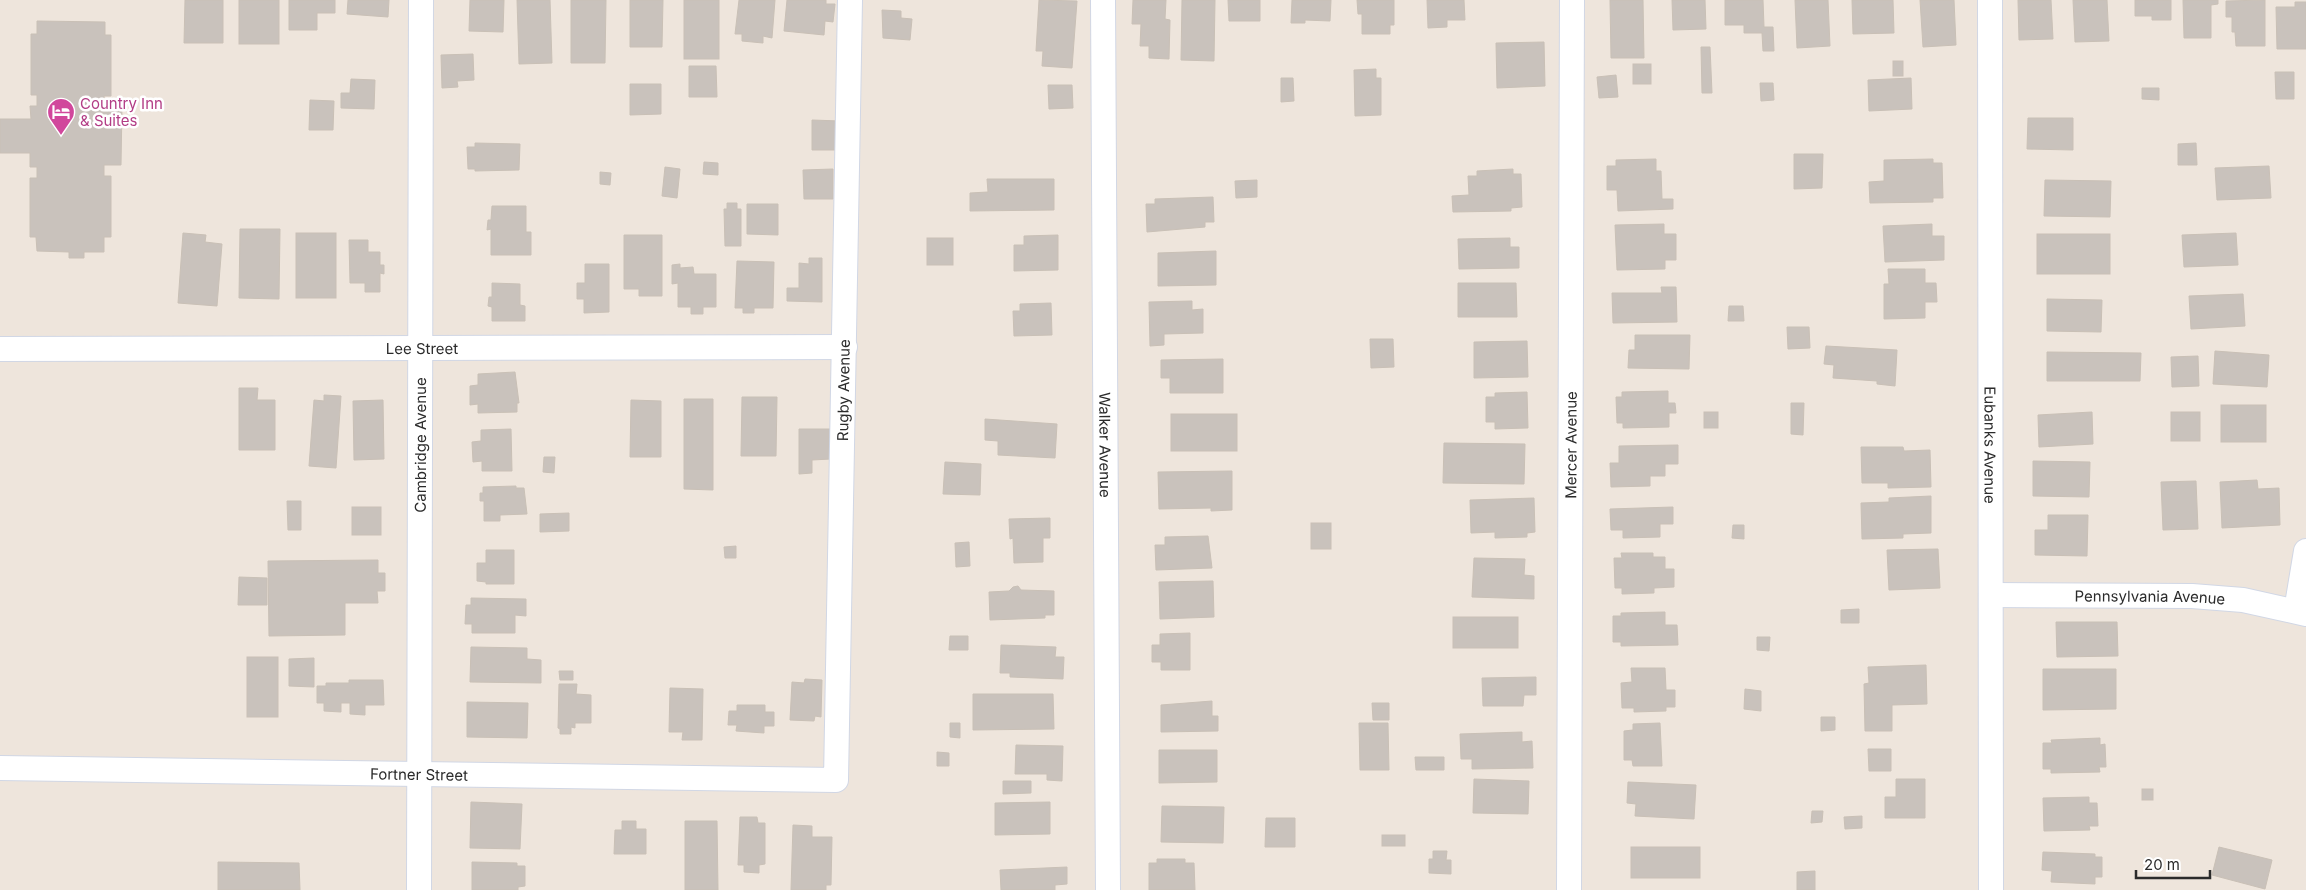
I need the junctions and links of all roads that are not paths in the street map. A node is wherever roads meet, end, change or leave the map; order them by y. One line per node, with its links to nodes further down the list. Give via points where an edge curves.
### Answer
1 (421, 0): 8 (street, Cambridge Avenue)
2 (850, 0): 6 (street, Rugby Avenue)
3 (1103, 0): 16 (street, Walker Avenue)
4 (1572, 0): 17 (street, Mercer Avenue)
5 (1990, 0): 10 (street, Eubanks Avenue)
6 (845, 347): 8 (street, Lee Street); 14 (street, Rugby Avenue)
7 (0, 349): 8 (street, Lee Street)
8 (420, 349): 13 (street, Cambridge Avenue)
9 (2306, 551): 11 (street)
10 (1991, 595): 11 (street, Pennsylvania Avenue, via 2192,596 2243,600); 18 (street, Eubanks Avenue)
11 (2301, 612)
12 (0, 768): 13 (street, Fortner Street)
13 (419, 773): 14 (street, Fortner Street); 15 (street, Cambridge Avenue)
14 (836, 780)
15 (419, 890)
16 (1108, 890)
17 (1570, 890)
18 (1992, 890)

